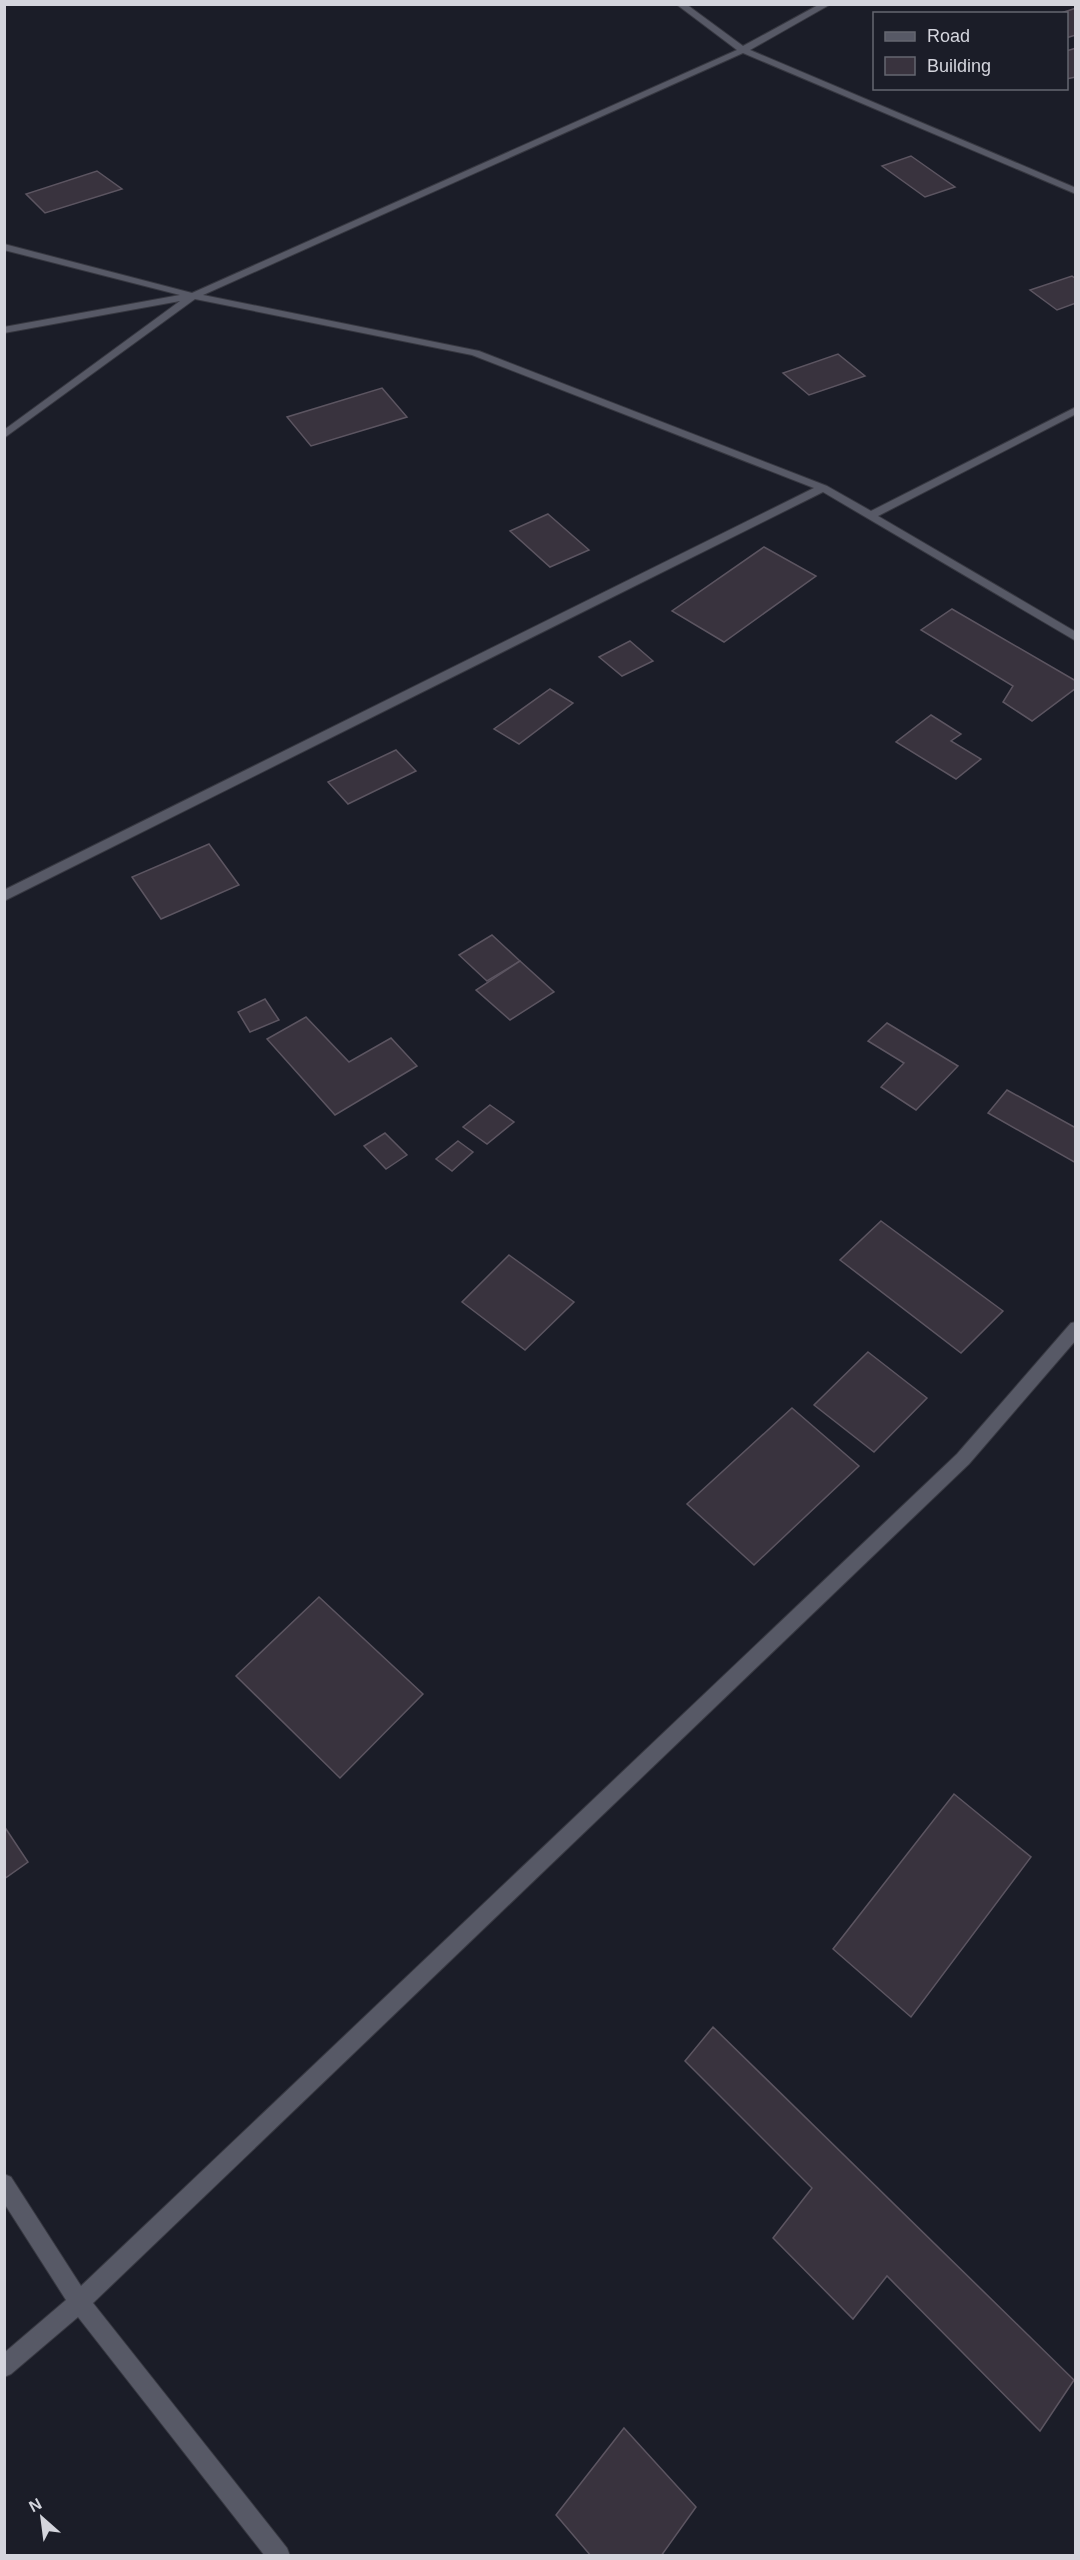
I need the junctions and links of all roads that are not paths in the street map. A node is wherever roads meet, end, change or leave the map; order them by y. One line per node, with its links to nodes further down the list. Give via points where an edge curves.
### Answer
1 (680, 4): 3 (street)
2 (826, 4): 3 (street)
3 (743, 50): 4 (street); 6 (street)
4 (1076, 191)
5 (4, 247): 6 (street)
6 (193, 296): 7 (street); 9 (street); 10 (street, via 475,353)
7 (4, 330)
8 (1076, 410): 11 (street)
9 (4, 435)
10 (823, 488): 11 (street); 13 (street)
11 (870, 516): 12 (street)
12 (1076, 637)
13 (4, 896)
14 (1076, 1328): 16 (street, via 963,1459)
15 (4, 2184): 16 (street)
16 (79, 2302): 17 (street); 18 (street)
17 (4, 2367)
18 (279, 2556)

